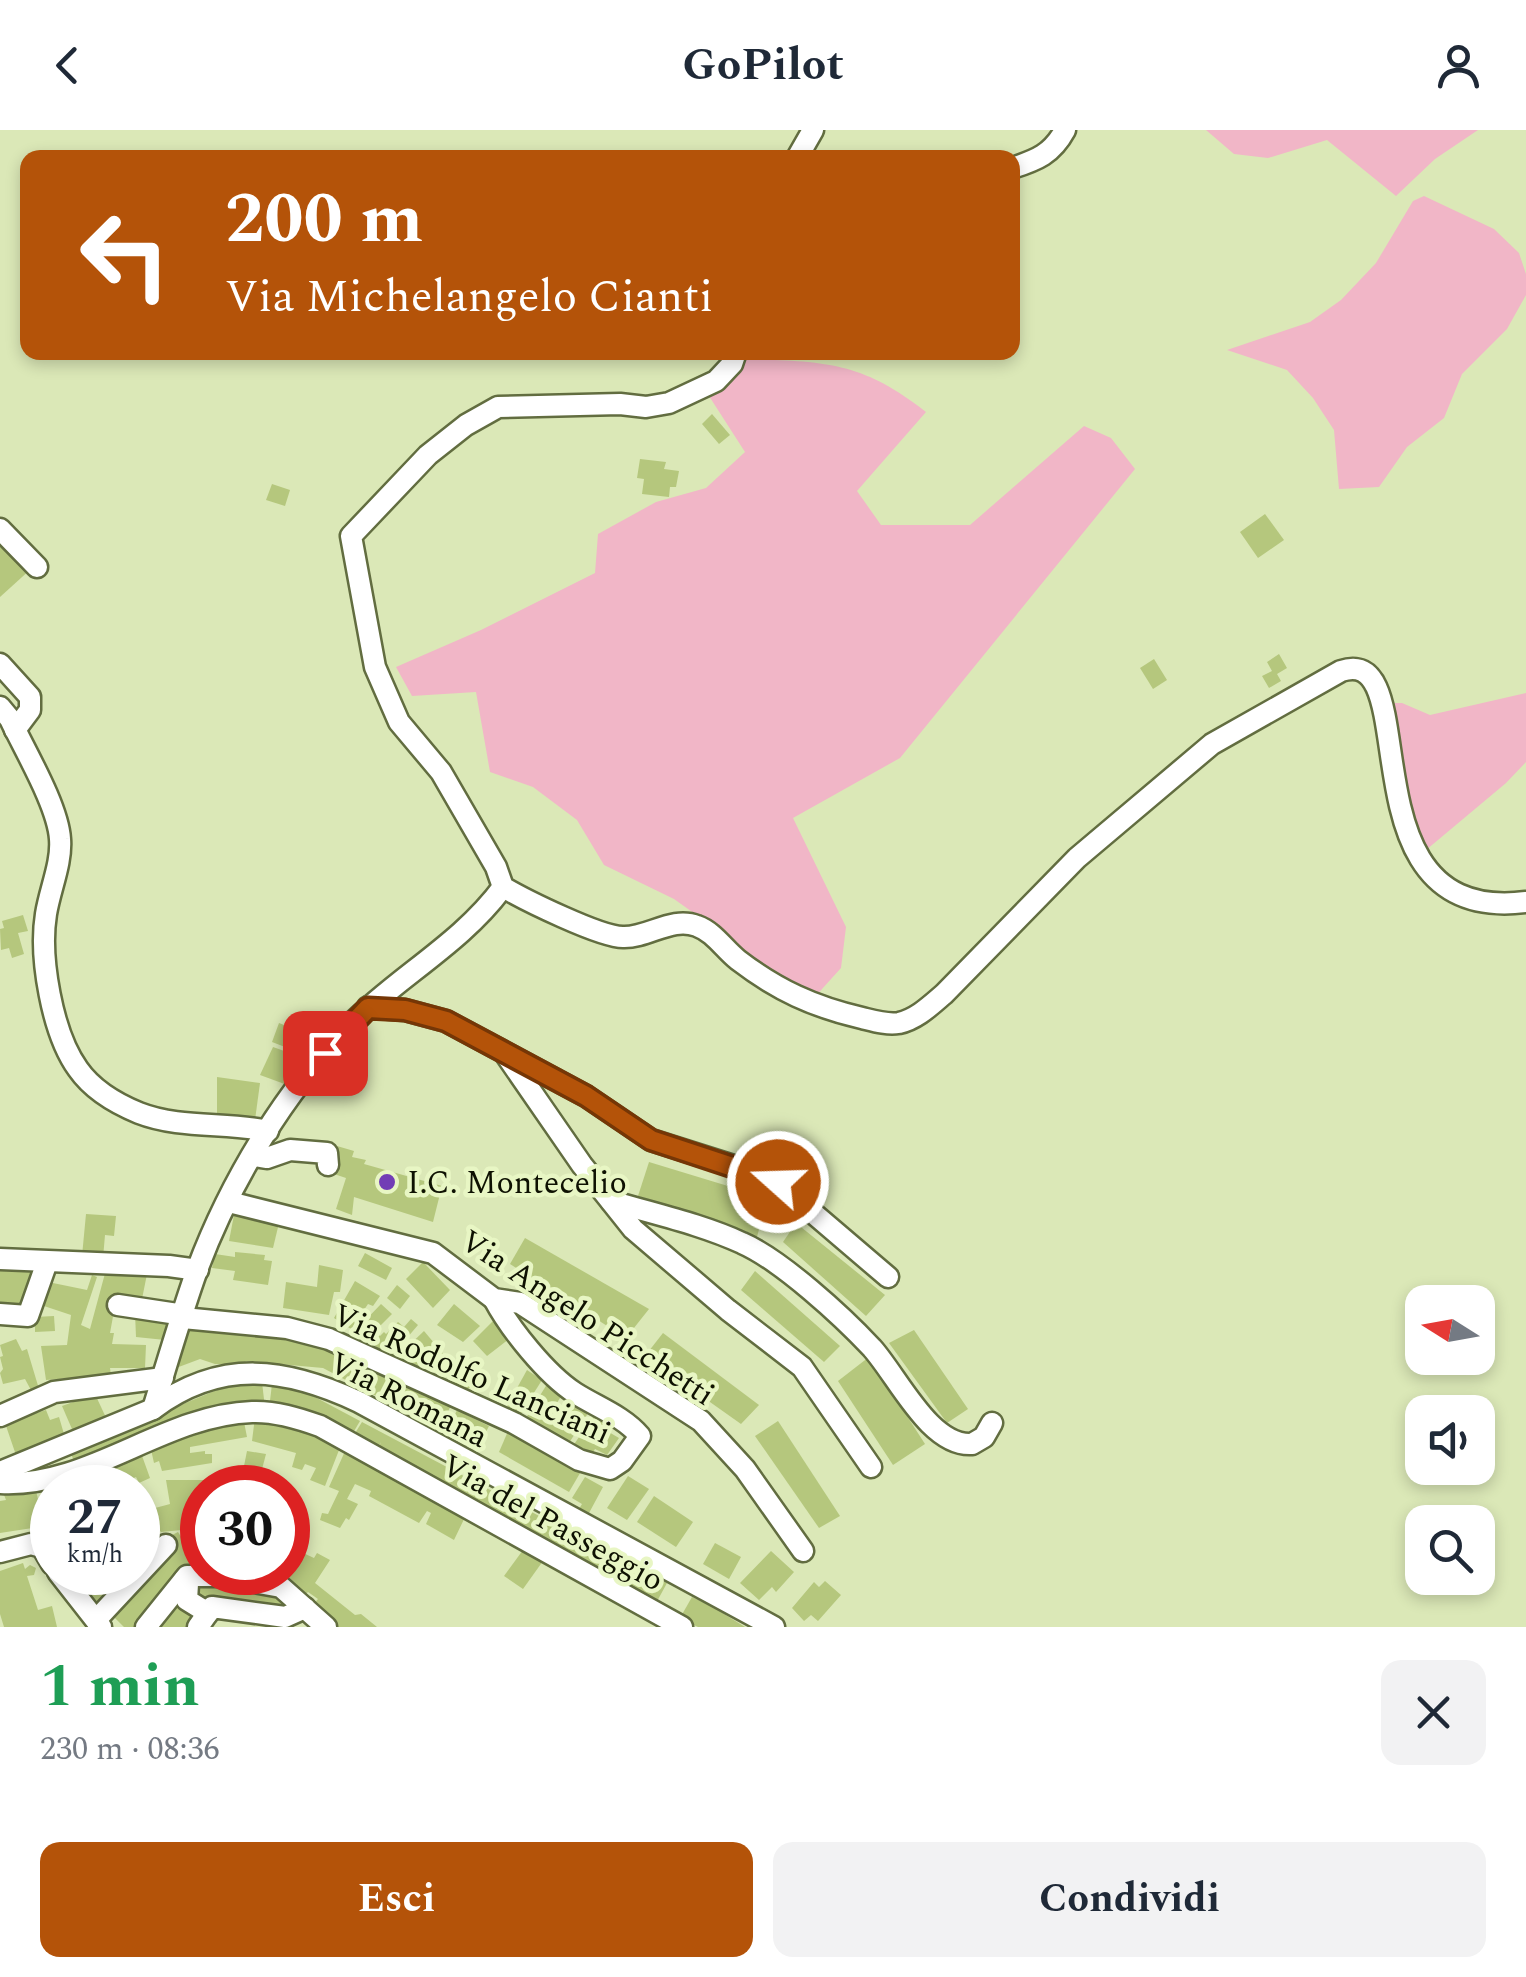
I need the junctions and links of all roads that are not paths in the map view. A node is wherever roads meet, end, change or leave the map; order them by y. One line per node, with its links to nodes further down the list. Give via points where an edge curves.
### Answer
1 (1065, 130): 2 (street, via 1044,157)
2 (1020, 165)
3 (733, 360): 9 (street, via 716,381 669,404 498,407 428,454 351,536 374,667 398,722 440,772)
4 (0, 529): 5 (street)
5 (37, 567)
6 (0, 664): 8 (street, via 30,697 30,710)
7 (0, 706): 8 (street)
8 (16, 730): 13 (street, via 57,818 60,848 45,917 45,960 55,1016 77,1068 95,1088 141,1114)
9 (503, 887): 10 (street, via 612,936 696,925 804,1003 901,1022 944,994 1068,866 1212,744 1353,668 1366,674 1381,698 1403,819 1431,876 1476,901); 11 (street, via 473,922)
10 (1526, 902)
11 (368, 1008): 12 (street, via 434,1017); 13 (street)
12 (505, 1054): 16 (street); 21 (street, via 651,1140 772,1178)
13 (268, 1131): 14 (street)
14 (254, 1156): 15 (street, via 326,1153); 17 (street)
15 (328, 1166)
16 (611, 1201): 29 (street, via 761,1253 863,1339 948,1440 972,1444); 30 (street, via 652,1247 802,1367)
17 (228, 1202): 20 (street); 22 (street, Via Angelo Picchetti, via 433,1253)
18 (0, 1259): 19 (street)
19 (47, 1262): 20 (street); 24 (street, via 28,1316)
20 (198, 1270): 25 (street)
21 (888, 1277)
22 (494, 1299): 25 (street, Via Rodolfo Lanciani, via 510,1329 570,1390 640,1436 622,1462 610,1469 579,1460 329,1339); 35 (street, Via Angelo Picchetti, via 520,1303 701,1421)
23 (118, 1305): 25 (street, Via Rodolfo Lanciani)
24 (0, 1314)
25 (184, 1316): 26 (street)
26 (163, 1378): 27 (street); 28 (street, via 65,1390)
27 (154, 1408): 31 (street, Via Romana); 47 (street, Via Romana, via 226,1376 269,1372 304,1379 359,1402)
28 (0, 1416)
29 (992, 1423)
30 (872, 1467)
31 (0, 1472)
32 (0, 1482): 46 (street, Via del Passeggio, via 54,1478 225,1415 278,1414 320,1426)
33 (30, 1544): 36 (street)
34 (166, 1545): 43 (street)
35 (804, 1551)
36 (0, 1552)
37 (180, 1585): 44 (street)
38 (76, 1595): 43 (street)
39 (187, 1595): 42 (street)
40 (290, 1595): 41 (street)
41 (305, 1608): 42 (street, via 285,1617 212,1607); 45 (street)
42 (203, 1620)
43 (99, 1624)
44 (146, 1627)
45 (326, 1627)
46 (682, 1627)
47 (774, 1627)

